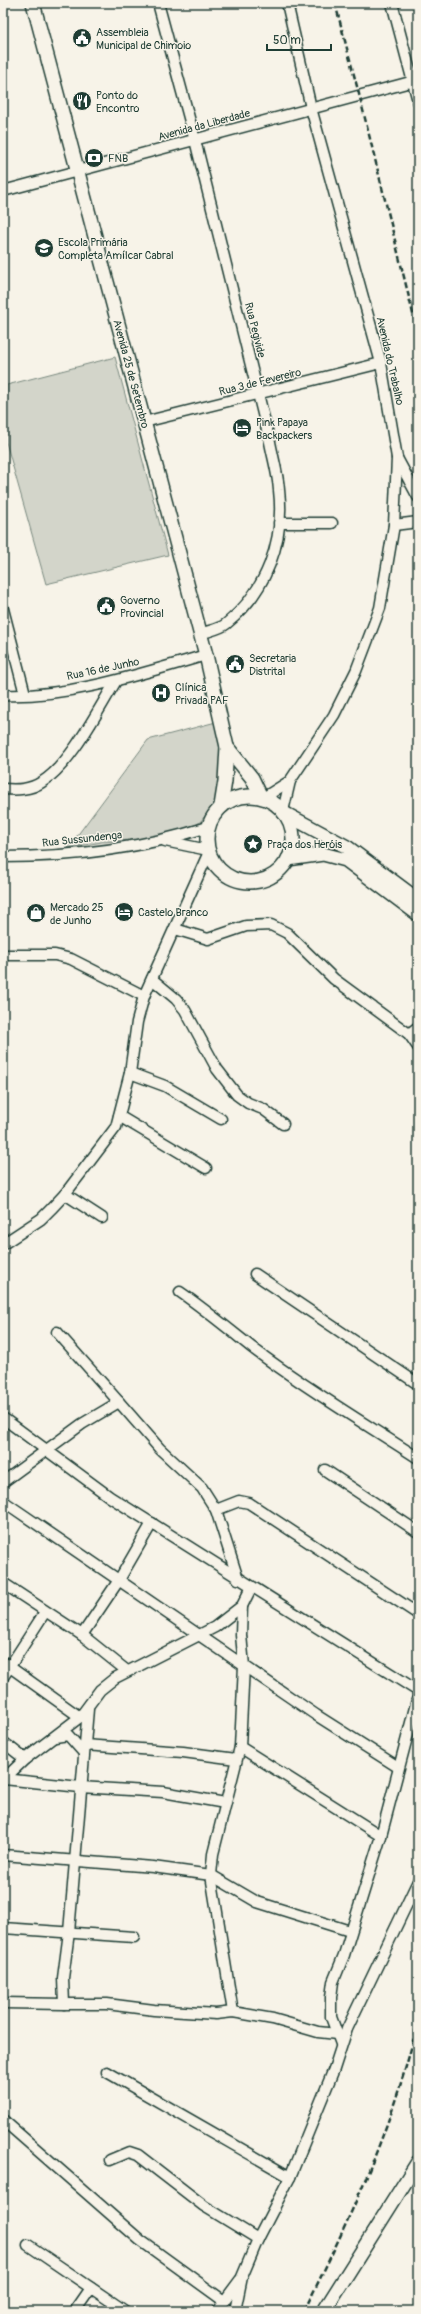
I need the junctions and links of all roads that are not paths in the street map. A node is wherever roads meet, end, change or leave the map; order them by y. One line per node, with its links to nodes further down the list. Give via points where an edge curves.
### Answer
1 (33, 3): 9 (street, Avenida 25 de Setembro)
2 (158, 3): 8 (street, Rua Pegivide)
3 (287, 3): 7 (street, Avenida do Trabalho)
4 (392, 3): 5 (street)
5 (415, 80): 6 (street); 7 (street, Avenida da Liberdade)
6 (418, 101)
7 (311, 108): 8 (street, Avenida da Liberdade); 11 (street, Avenida do Trabalho)
8 (195, 140): 9 (street, Avenida da Liberdade); 12 (street, Rua Pegivide)
9 (78, 171): 10 (street, Avenida da Liberdade); 13 (street, Avenida 25 de Setembro)
10 (3, 191)
11 (381, 364): 12 (street, Rua 3 de Fevereiro); 14 (street, Avenida do Trabalho)
12 (258, 395): 13 (street, Rua 3 de Fevereiro); 17 (street, Rua Pegivide, via 279,490)
13 (144, 422): 21 (street, Avenida 25 de Setembro)
14 (397, 458): 15 (street); 19 (street, Avenida do Trabalho)
15 (418, 497)
16 (418, 522): 19 (street)
17 (279, 523): 18 (street); 21 (street, Rua Pegivide, via 274,556 259,589 225,625)
18 (332, 523)
19 (394, 524): 27 (street, Avenida do Trabalho, via 380,608 356,671 334,715)
20 (3, 609): 24 (street)
21 (200, 634): 22 (street, Avenida 25 de Setembro)
22 (206, 655): 23 (street, Rua 16 de Junho); 26 (street, Avenida 25 de Setembro)
23 (116, 681): 24 (street, Rua 16 de Junho, via 50,693); 28 (street, via 62,764 36,785 24,790)
24 (26, 694): 25 (street, Rua 16 de Junho)
25 (3, 695)
26 (226, 747): 29 (street, Avenida 25 de Setembro, via 252,778); 30 (street, Avenida 25 de Setembro)
27 (290, 781): 29 (street, Avenida do Trabalho); 31 (street, Avenida do Trabalho)
28 (3, 789)
29 (262, 797): 30 (street, via 247,795); 31 (street)
30 (221, 806): 32 (street)
31 (284, 812): 36 (street, via 292,830 293,840); 37 (street, via 347,847)
32 (208, 827): 33 (street, Rua Sussundenga); 34 (street)
33 (163, 840): 34 (street, Rua Sussundenga); 35 (street, Rua Sussundenga, via 98,850)
34 (208, 851): 36 (street, via 215,865 226,875 239,881 254,882 268,878 280,870); 39 (street)
35 (3, 857)
36 (288, 859): 38 (street, via 323,854 346,860)
37 (418, 900)
38 (418, 914)
39 (175, 929): 41 (street); 44 (street, via 208,939 246,926 271,925 287,933 334,979)
40 (3, 954): 42 (street, via 54,955 71,959)
41 (152, 979): 42 (street); 49 (street, via 176,998 185,1010 217,1068 238,1095)
42 (144, 996): 46 (street)
43 (418, 1027): 44 (street)
44 (409, 1034): 45 (street)
45 (418, 1047)
46 (130, 1073): 47 (street); 48 (street, via 182,1095)
47 (119, 1116): 50 (street); 51 (street, via 116,1127)
48 (222, 1119)
49 (283, 1124)
50 (206, 1168)
51 (65, 1194): 52 (street); 53 (street, via 41,1219)
52 (102, 1218)
53 (3, 1244)
54 (255, 1274): 57 (street)
55 (180, 1292): 61 (street, via 313,1390)
56 (57, 1332): 58 (street)
57 (418, 1384)
58 (119, 1402): 60 (street, via 82,1424); 65 (street, via 160,1449 202,1488)
59 (3, 1418): 60 (street)
60 (47, 1450): 63 (street); 66 (street, via 110,1497)
61 (418, 1458)
62 (325, 1470): 67 (street)
63 (3, 1482)
64 (3, 1501): 69 (street)
65 (216, 1510): 68 (street); 74 (street, via 238,1501 249,1502)
66 (152, 1524): 68 (street); 69 (street)
67 (418, 1532)
68 (238, 1579): 71 (street)
69 (119, 1580): 75 (street); 76 (street)
70 (3, 1584): 73 (street)
71 (251, 1588): 72 (street); 81 (street)
72 (242, 1606): 76 (street, via 215,1627); 78 (street)
73 (45, 1612): 75 (street); 77 (street)
74 (418, 1614)
75 (82, 1635): 79 (street)
76 (198, 1635): 78 (street); 79 (street)
77 (6, 1664): 80 (street); 84 (street)
78 (244, 1666): 87 (street); 91 (street)
79 (127, 1671): 83 (street, via 100,1690)
80 (3, 1677)
81 (418, 1691)
82 (418, 1696): 91 (street)
83 (88, 1709): 84 (street); 88 (street)
84 (80, 1717): 85 (street)
85 (53, 1738): 88 (street, via 68,1735); 90 (street)
86 (3, 1742): 90 (street)
87 (240, 1747): 89 (street); 95 (street)
88 (83, 1748): 89 (street, via 183,1752); 93 (street)
89 (236, 1758): 94 (street)
90 (25, 1759): 92 (street)
91 (398, 1767): 95 (street)
92 (4, 1780): 93 (street)
93 (80, 1787): 94 (street, via 163,1792); 97 (street)
94 (225, 1803): 98 (street, via 213,1854)
95 (381, 1836): 102 (street)
96 (3, 1855): 97 (street)
97 (76, 1862): 98 (street, via 153,1867); 101 (street)
98 (211, 1875): 102 (street, via 257,1902); 106 (street)
99 (418, 1881): 108 (street)
100 (3, 1928): 101 (street)
101 (70, 1932): 103 (street); 105 (street, via 63,1978)
102 (350, 1932): 107 (street, via 333,1982 331,1997 332,2017)
103 (134, 1937)
104 (3, 2003): 105 (street)
105 (64, 2004): 106 (street, via 107,2004 216,2014)
106 (233, 2012): 107 (street)
107 (337, 2034): 108 (street)
108 (341, 2044): 113 (street, via 334,2069)
109 (107, 2072): 113 (street)
110 (3, 2120): 118 (street, via 140,2240)
111 (110, 2160): 114 (street, via 129,2152 138,2155 204,2206)
112 (418, 2162): 123 (street)
113 (290, 2177): 114 (street)
114 (258, 2239): 116 (street)
115 (28, 2245): 117 (street)
116 (242, 2277): 118 (street); 122 (street)
117 (91, 2288): 119 (street); 120 (street)
118 (224, 2301): 121 (street)
119 (75, 2311)
120 (125, 2311)
121 (217, 2311)
122 (235, 2311)
123 (324, 2311)

